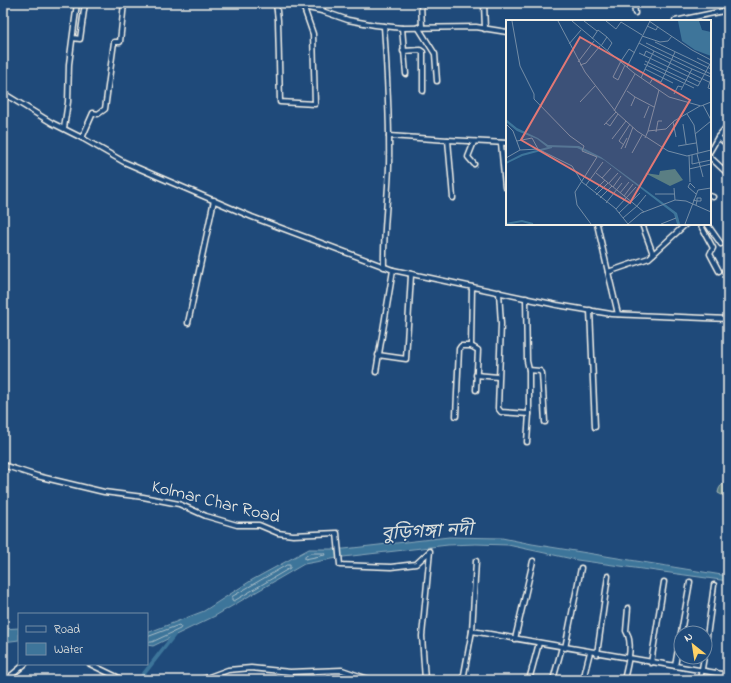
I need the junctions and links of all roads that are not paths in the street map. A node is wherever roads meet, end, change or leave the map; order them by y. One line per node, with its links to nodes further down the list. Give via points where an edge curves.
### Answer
1 (77, 3): 20 (street)
2 (86, 3): 20 (street, via 80,39)
3 (124, 3): 30 (street, via 120,42 114,42 105,109 98,114 93,113)
4 (276, 3): 10 (street, via 280,102 315,104 313,34)
5 (284, 3): 10 (street)
6 (323, 3): 12 (street)
7 (421, 3): 16 (street)
8 (484, 3): 18 (street)
9 (634, 3): 13 (street)
10 (304, 8): 12 (street)
11 (728, 10): 14 (street)
12 (322, 11): 15 (street, via 348,20)
13 (635, 12)
14 (680, 20)
15 (384, 26): 17 (street); 28 (street)
16 (420, 27): 17 (street); 18 (street); 23 (street, via 435,54)
17 (402, 28): 21 (street)
18 (485, 29): 19 (street)
19 (506, 32)
20 (73, 38): 27 (street)
21 (403, 51): 22 (street); 24 (street, via 423,52)
22 (406, 74)
23 (437, 81)
24 (423, 91)
25 (3, 93): 27 (street)
26 (728, 125): 29 (street)
27 (64, 128): 30 (street)
28 (389, 136): 31 (street); 50 (street)
29 (718, 137): 35 (street); 36 (street)
30 (82, 138): 42 (street, via 124,162)
31 (448, 140): 32 (street); 41 (street)
32 (474, 142): 33 (street); 38 (street, via 468,157)
33 (501, 143): 34 (street); 40 (street)
34 (506, 143)
35 (728, 145)
36 (711, 149)
37 (711, 158): 39 (street)
38 (474, 164)
39 (728, 174)
40 (505, 187)
41 (453, 198)
42 (214, 200): 50 (street); 61 (street)
43 (597, 225): 53 (street)
44 (642, 225): 49 (street)
45 (685, 225): 49 (street)
46 (701, 225): 52 (street, via 713,248 710,254)
47 (708, 225): 48 (street)
48 (721, 244)
49 (653, 254): 53 (street, via 649,258)
50 (384, 267): 51 (street)
51 (393, 270): 54 (street); 63 (street)
52 (719, 270)
53 (608, 272): 59 (street)
54 (412, 275): 55 (street); 63 (street, via 406,359)
55 (472, 287): 56 (street); 62 (street)
56 (500, 292): 57 (street); 67 (street)
57 (526, 298): 58 (street); 64 (street)
58 (590, 310): 59 (street); 72 (street)
59 (618, 314): 60 (street)
60 (728, 319)
61 (188, 323)
62 (471, 346): 66 (street, via 478,350); 70 (street, via 461,346 459,349)
63 (378, 355): 65 (street)
64 (529, 370): 69 (street); 71 (street, via 542,373)
65 (376, 372)
66 (476, 375): 67 (street); 68 (street)
67 (498, 377): 69 (street, via 498,410)
68 (476, 390)
69 (529, 414): 73 (street)
70 (456, 416)
71 (545, 422)
72 (595, 427)
73 (527, 442)
74 (3, 465): 102 (street, Kolmar Char Road, via 104,492 179,504 206,516 237,525 259,525 278,533 293,535 337,533 340,565 416,564 430,551 422,636)
75 (476, 561): 84 (street)
76 (533, 562): 85 (street)
77 (581, 568): 87 (street)
78 (608, 576): 89 (street)
79 (664, 582): 91 (street)
80 (690, 582): 95 (street)
81 (714, 585): 83 (street)
82 (628, 608): 90 (street)
83 (709, 625)
84 (472, 631): 85 (street); 103 (street)
85 (515, 639): 86 (street)
86 (539, 643): 87 (street); 104 (street)
87 (564, 648): 88 (street); 105 (street)
88 (590, 652): 89 (street); 106 (street)
89 (597, 654): 90 (street)
90 (628, 659): 91 (street); 107 (street)
91 (651, 663): 95 (street)
92 (24, 665): 98 (street)
93 (92, 665): 99 (street, via 117,677)
94 (703, 665): 96 (street)
95 (675, 666): 96 (street)
96 (702, 671): 97 (street); 108 (street)
97 (728, 675)
98 (6, 680)
99 (116, 680)
100 (200, 680): 101 (street, via 228,670 251,668 290,672 342,670)
101 (371, 680)
102 (425, 680)
103 (463, 680)
104 (529, 680)
105 (553, 680)
106 (583, 680)
107 (624, 680)
108 (700, 680)

